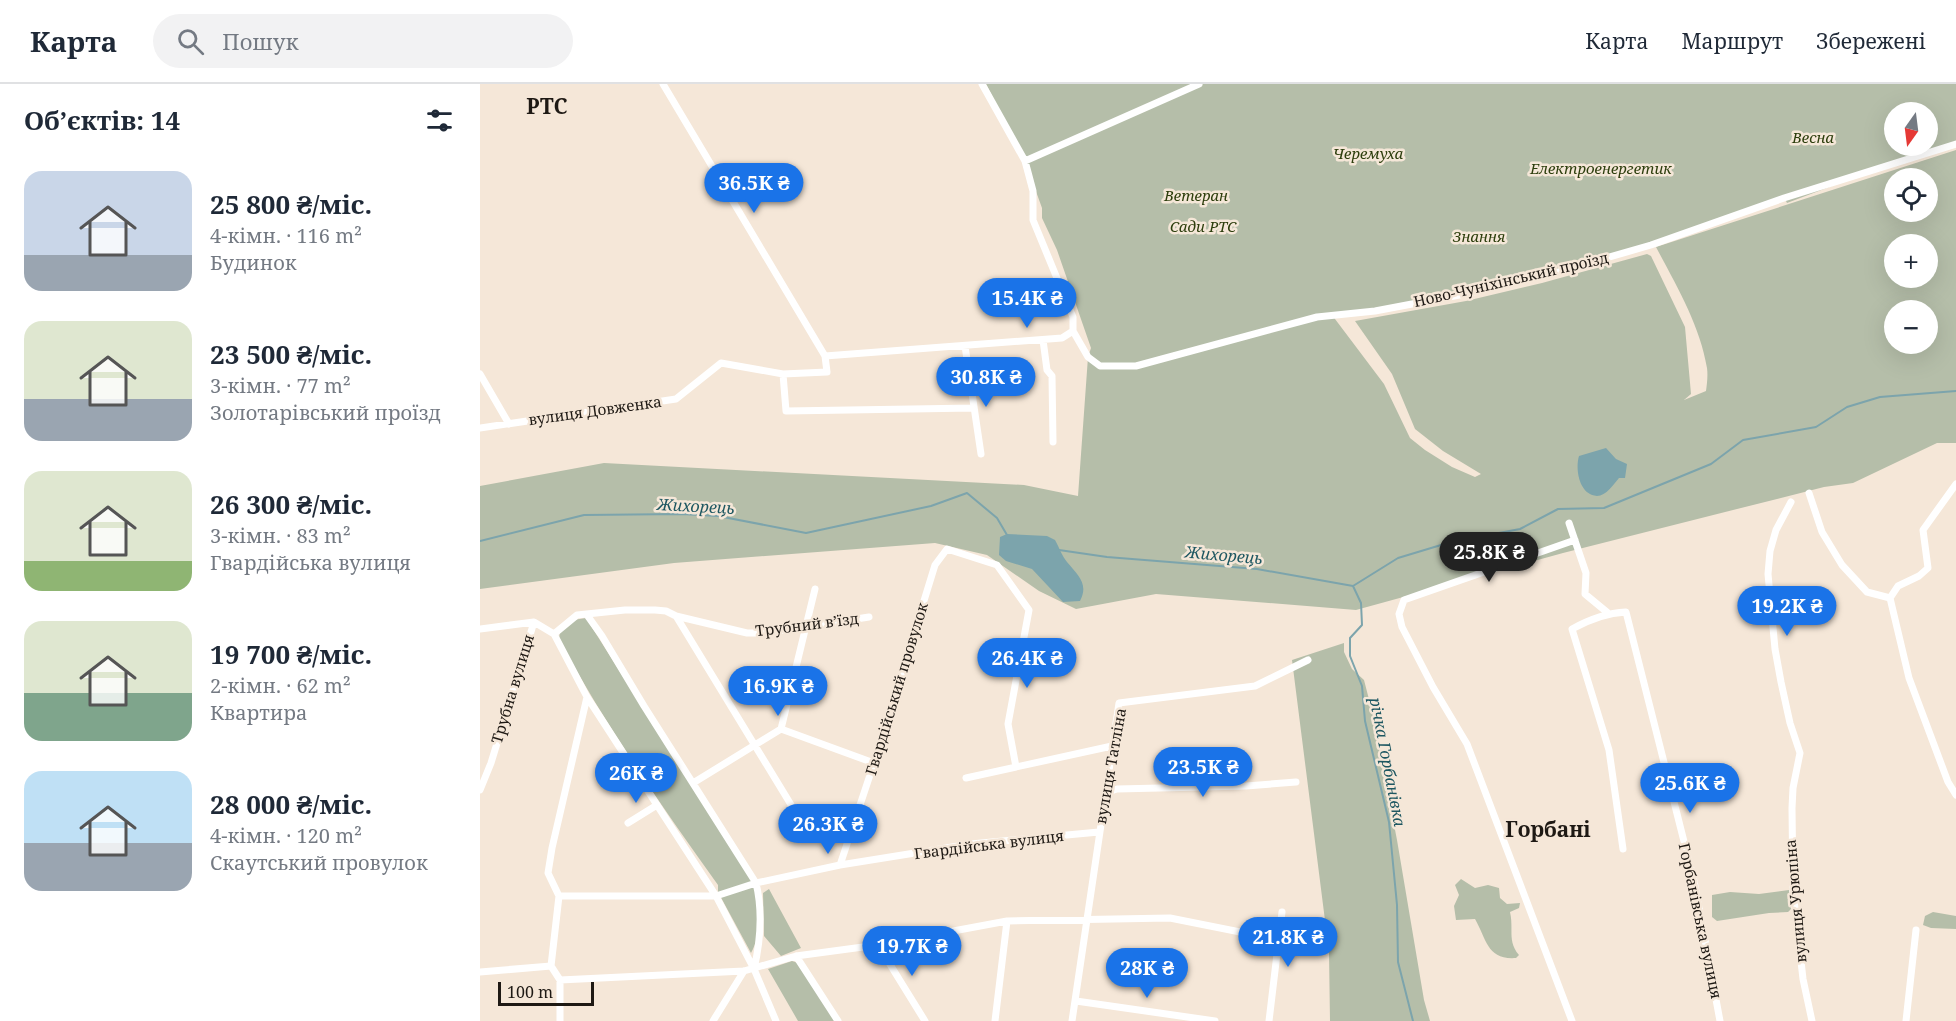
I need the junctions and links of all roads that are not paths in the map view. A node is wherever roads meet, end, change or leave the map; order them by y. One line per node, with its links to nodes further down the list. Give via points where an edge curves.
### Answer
1 (663, 84): 9 (street)
2 (982, 84): 5 (street)
3 (1199, 84): 5 (street)
4 (1956, 144): 6 (street, Ново-Чуніхінський проїзд, via 1554,273 1375,311 1317,316 1136,366 1100,366 1088,357)
5 (1025, 161): 6 (street, via 1034,191 1033,220 1073,317)
6 (1073, 332): 7 (street)
7 (1043, 340): 8 (street); 15 (street, via 1047,370 1052,376)
8 (965, 346): 9 (street); 12 (street)
9 (825, 356): 11 (street, вулиця Довженка, via 827,372)
10 (480, 374): 13 (street)
11 (783, 374): 12 (street, via 786,411); 13 (street, вулиця Довженка, via 721,363 676,399)
12 (974, 408): 16 (street)
13 (509, 424): 14 (street, вулиця Довженка)
14 (480, 428)
15 (1053, 442)
16 (981, 454)
17 (1956, 484): 23 (street, via 1923,530 1928,568 1898,586)
18 (1809, 493): 23 (street, via 1822,532 1842,566 1867,592)
19 (1791, 502): 78 (street, вулиця Урюпіна, via 1776,530 1768,574 1780,682 1800,753 1793,788 1792,891)
20 (1569, 523): 21 (street)
21 (1575, 540): 24 (street, via 1586,573 1585,594); 76 (street, via 1404,600 1400,614 1402,627 1467,744)
22 (815, 589): 29 (street)
23 (1890, 598): 44 (street, via 1909,678)
24 (1608, 613): 49 (street, via 1572,629 1609,750); 77 (street, Горбанівська вулиця, via 1626,612 1694,881)
25 (587, 615): 26 (street, Трубний в’їзд, via 655,610); 31 (street, Трубний в’їзд, via 577,615); 41 (street)
26 (676, 616): 29 (street, Трубний в’їзд, via 747,633); 35 (street)
27 (869, 617): 29 (street, Трубний в’їзд)
28 (534, 622): 30 (street); 31 (street); 42 (street, Трубна вулиця)
29 (806, 626): 34 (street)
30 (480, 629)
31 (554, 634): 33 (street)
32 (1308, 660): 36 (street, вулиця Татліна, via 1255,686 1119,703)
33 (587, 697): 45 (street); 52 (street, via 548,873)
34 (782, 729): 35 (street); 37 (street)
35 (756, 746): 41 (street); 46 (street)
36 (1112, 746): 38 (street); 43 (street, вулиця Татліна)
37 (874, 763): 38 (street, Гвардійський провулок, via 935,566 947,549 996,565 1029,610 1008,724); 50 (street, Гвардійський провулок)
38 (1016, 767): 39 (street)
39 (966, 778)
40 (1296, 782): 43 (street, via 1117,789)
41 (693, 783): 51 (street)
42 (480, 790)
43 (1105, 793): 48 (street, вулиця Татліна)
44 (1956, 795)
45 (657, 806): 47 (street); 53 (street)
46 (793, 808)
47 (628, 823)
48 (1099, 832): 50 (street, Гвардійська вулиця, via 971,844); 55 (street, вулиця Татліна)
49 (1623, 849)
50 (840, 865): 51 (street, Гвардійська вулиця)
51 (756, 883): 53 (street, Гвардійська вулиця); 62 (street, via 761,904)
52 (560, 896): 53 (street, Гвардійська вулиця); 61 (street)
53 (716, 896): 62 (street)
54 (1281, 912): 58 (street)
55 (1089, 919): 56 (street); 58 (street, via 1170,918); 66 (street, вулиця Татліна)
56 (1007, 921): 59 (street); 72 (street)
57 (1916, 930): 79 (street)
58 (1280, 940): 75 (street)
59 (878, 945): 60 (street); 71 (street)
60 (796, 956): 62 (street); 70 (street)
61 (551, 966): 64 (street); 65 (street)
62 (754, 969): 63 (street); 69 (street)
63 (744, 971): 65 (street); 68 (street)
64 (480, 972)
65 (560, 980): 67 (street)
66 (1076, 1001): 73 (street, вулиця Татліна); 74 (street)
67 (560, 1021)
68 (713, 1021)
69 (776, 1021)
70 (838, 1021)
71 (925, 1021)
72 (995, 1021)
73 (1072, 1021)
74 (1215, 1021)
75 (1269, 1021)
76 (1572, 1021)
77 (1720, 1021)
78 (1812, 1021)
79 (1906, 1021)

